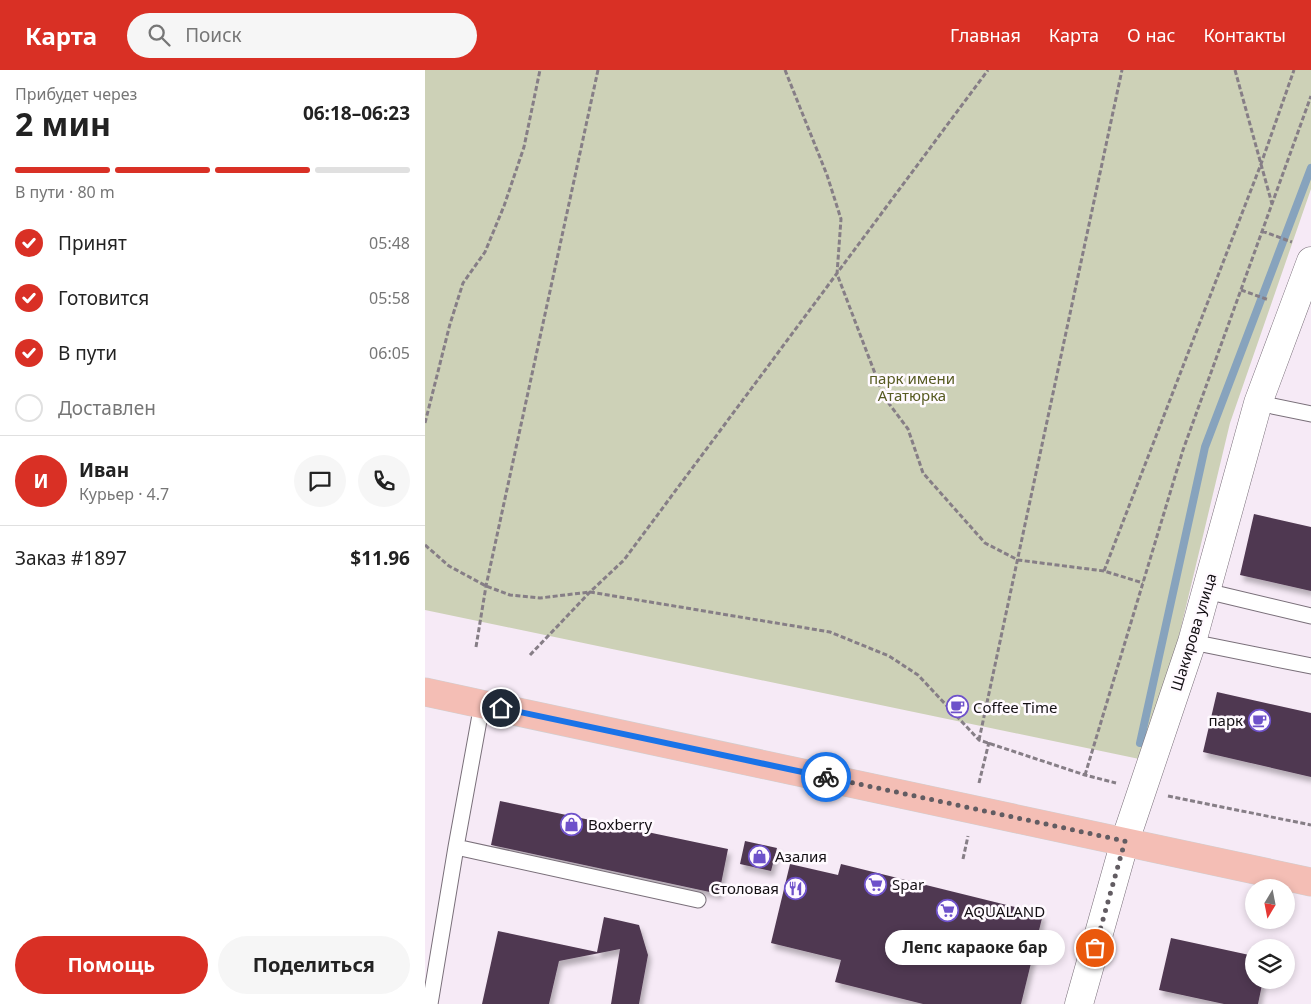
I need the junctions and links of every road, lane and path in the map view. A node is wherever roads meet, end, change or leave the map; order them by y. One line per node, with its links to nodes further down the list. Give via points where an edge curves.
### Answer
1 (540, 70): 18 (path, via 524,147 485,252 463,283)
2 (597, 70): 23 (path)
3 (785, 70): 13 (path, via 841,219)
4 (988, 70): 13 (path)
5 (1123, 70): 20 (path)
6 (1235, 70): 9 (path)
7 (1293, 70): 9 (path)
8 (1311, 96): 10 (path)
9 (1261, 164): 10 (path); 21 (path)
10 (1272, 204): 11 (path)
11 (1262, 231): 12 (path); 14 (path)
12 (1303, 252): 16 (street, Шакирова улица)
13 (837, 274): 20 (path, via 884,397 908,429 923,473 985,543); 25 (path, via 625,560)
14 (1241, 290): 15 (path); 22 (path, via 1183,450)
15 (1272, 302)
16 (1258, 402): 17 (lane); 24 (street, Шакирова улица)
17 (1311, 414)
18 (425, 423)
19 (425, 545): 23 (path, via 449,566)
20 (1018, 560): 21 (path); 25 (path, via 979,740 918,675 889,656 830,632)
21 (1104, 571): 22 (path)
22 (1143, 583): 33 (path)
23 (486, 586): 25 (path, via 510,595 540,598); 28 (path)
24 (1206, 591): 26 (lane); 27 (street, Шакирова улица)
25 (590, 592): 29 (path)
26 (1311, 616)
27 (1192, 642): 30 (lane); 34 (street, Шакирова улица)
28 (476, 647)
29 (530, 655)
30 (1311, 666)
31 (425, 692): 32 (main road)
32 (481, 704): 34 (main road); 35 (lane)
33 (1085, 775)
34 (1125, 841): 36 (main road); 39 (street, Шакирова улица)
35 (456, 847): 37 (lane); 38 (lane)
36 (1311, 882)
37 (698, 900)
38 (430, 1004)
39 (1079, 1004)

